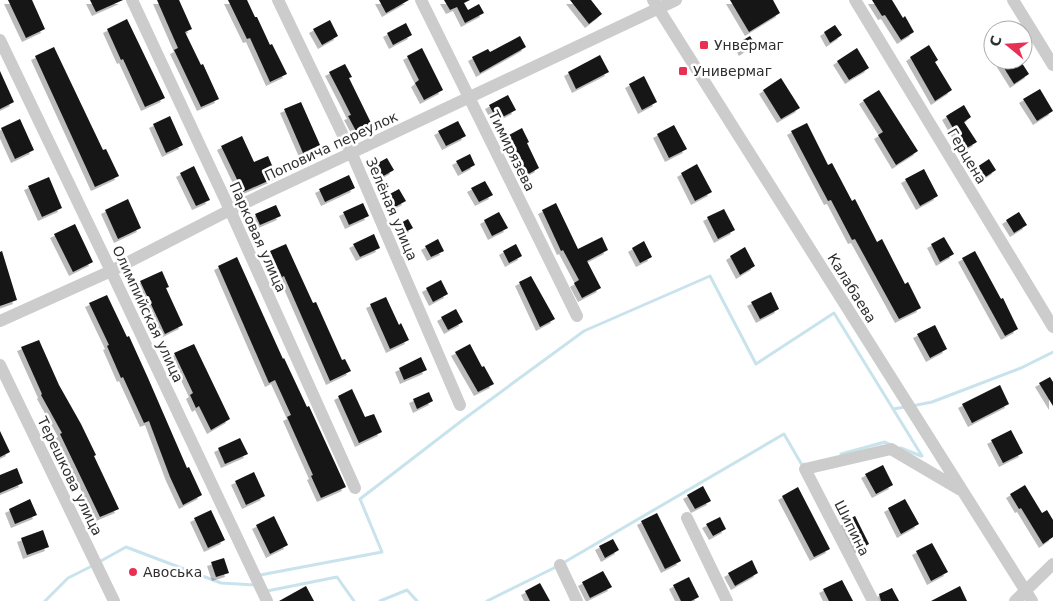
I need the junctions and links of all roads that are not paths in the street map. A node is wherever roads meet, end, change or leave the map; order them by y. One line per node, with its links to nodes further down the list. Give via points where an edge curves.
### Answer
1 (132, 0): 12 (street, Парковая улица)
2 (278, 0): 11 (street, Зелёная улица)
3 (421, 0): 10 (street, Тимирязева)
4 (676, 0): 7 (street, Поповича переулок)
5 (855, 0): 16 (street, Герцена)
6 (1013, 0): 9 (street)
7 (656, 4): 10 (street, Поповича переулок); 20 (street, Калабаева)
8 (0, 40): 13 (street, Олимпийская улица)
9 (1053, 65)
10 (469, 97): 11 (street, Поповича переулок); 14 (street, Тимирязева)
11 (352, 154): 12 (street, Поповича переулок); 18 (street, Зелёная улица)
12 (230, 210): 13 (street, Поповича переулок); 19 (street, Парковая улица)
13 (112, 270): 15 (street, Поповича переулок); 26 (street, Олимпийская улица)
14 (577, 316)
15 (0, 321)
16 (1053, 327)
17 (0, 364): 25 (street, Терешкова улица)
18 (460, 405)
19 (355, 488)
20 (962, 491): 24 (street, Калабаева); 29 (street, Шипина, via 891,449 805,469)
21 (686, 518): 28 (street)
22 (1053, 564): 24 (street)
23 (560, 565): 27 (street)
24 (1029, 596): 30 (street)
25 (114, 601)
26 (267, 601)
27 (577, 601)
28 (727, 601)
29 (873, 601)
30 (1015, 601)

